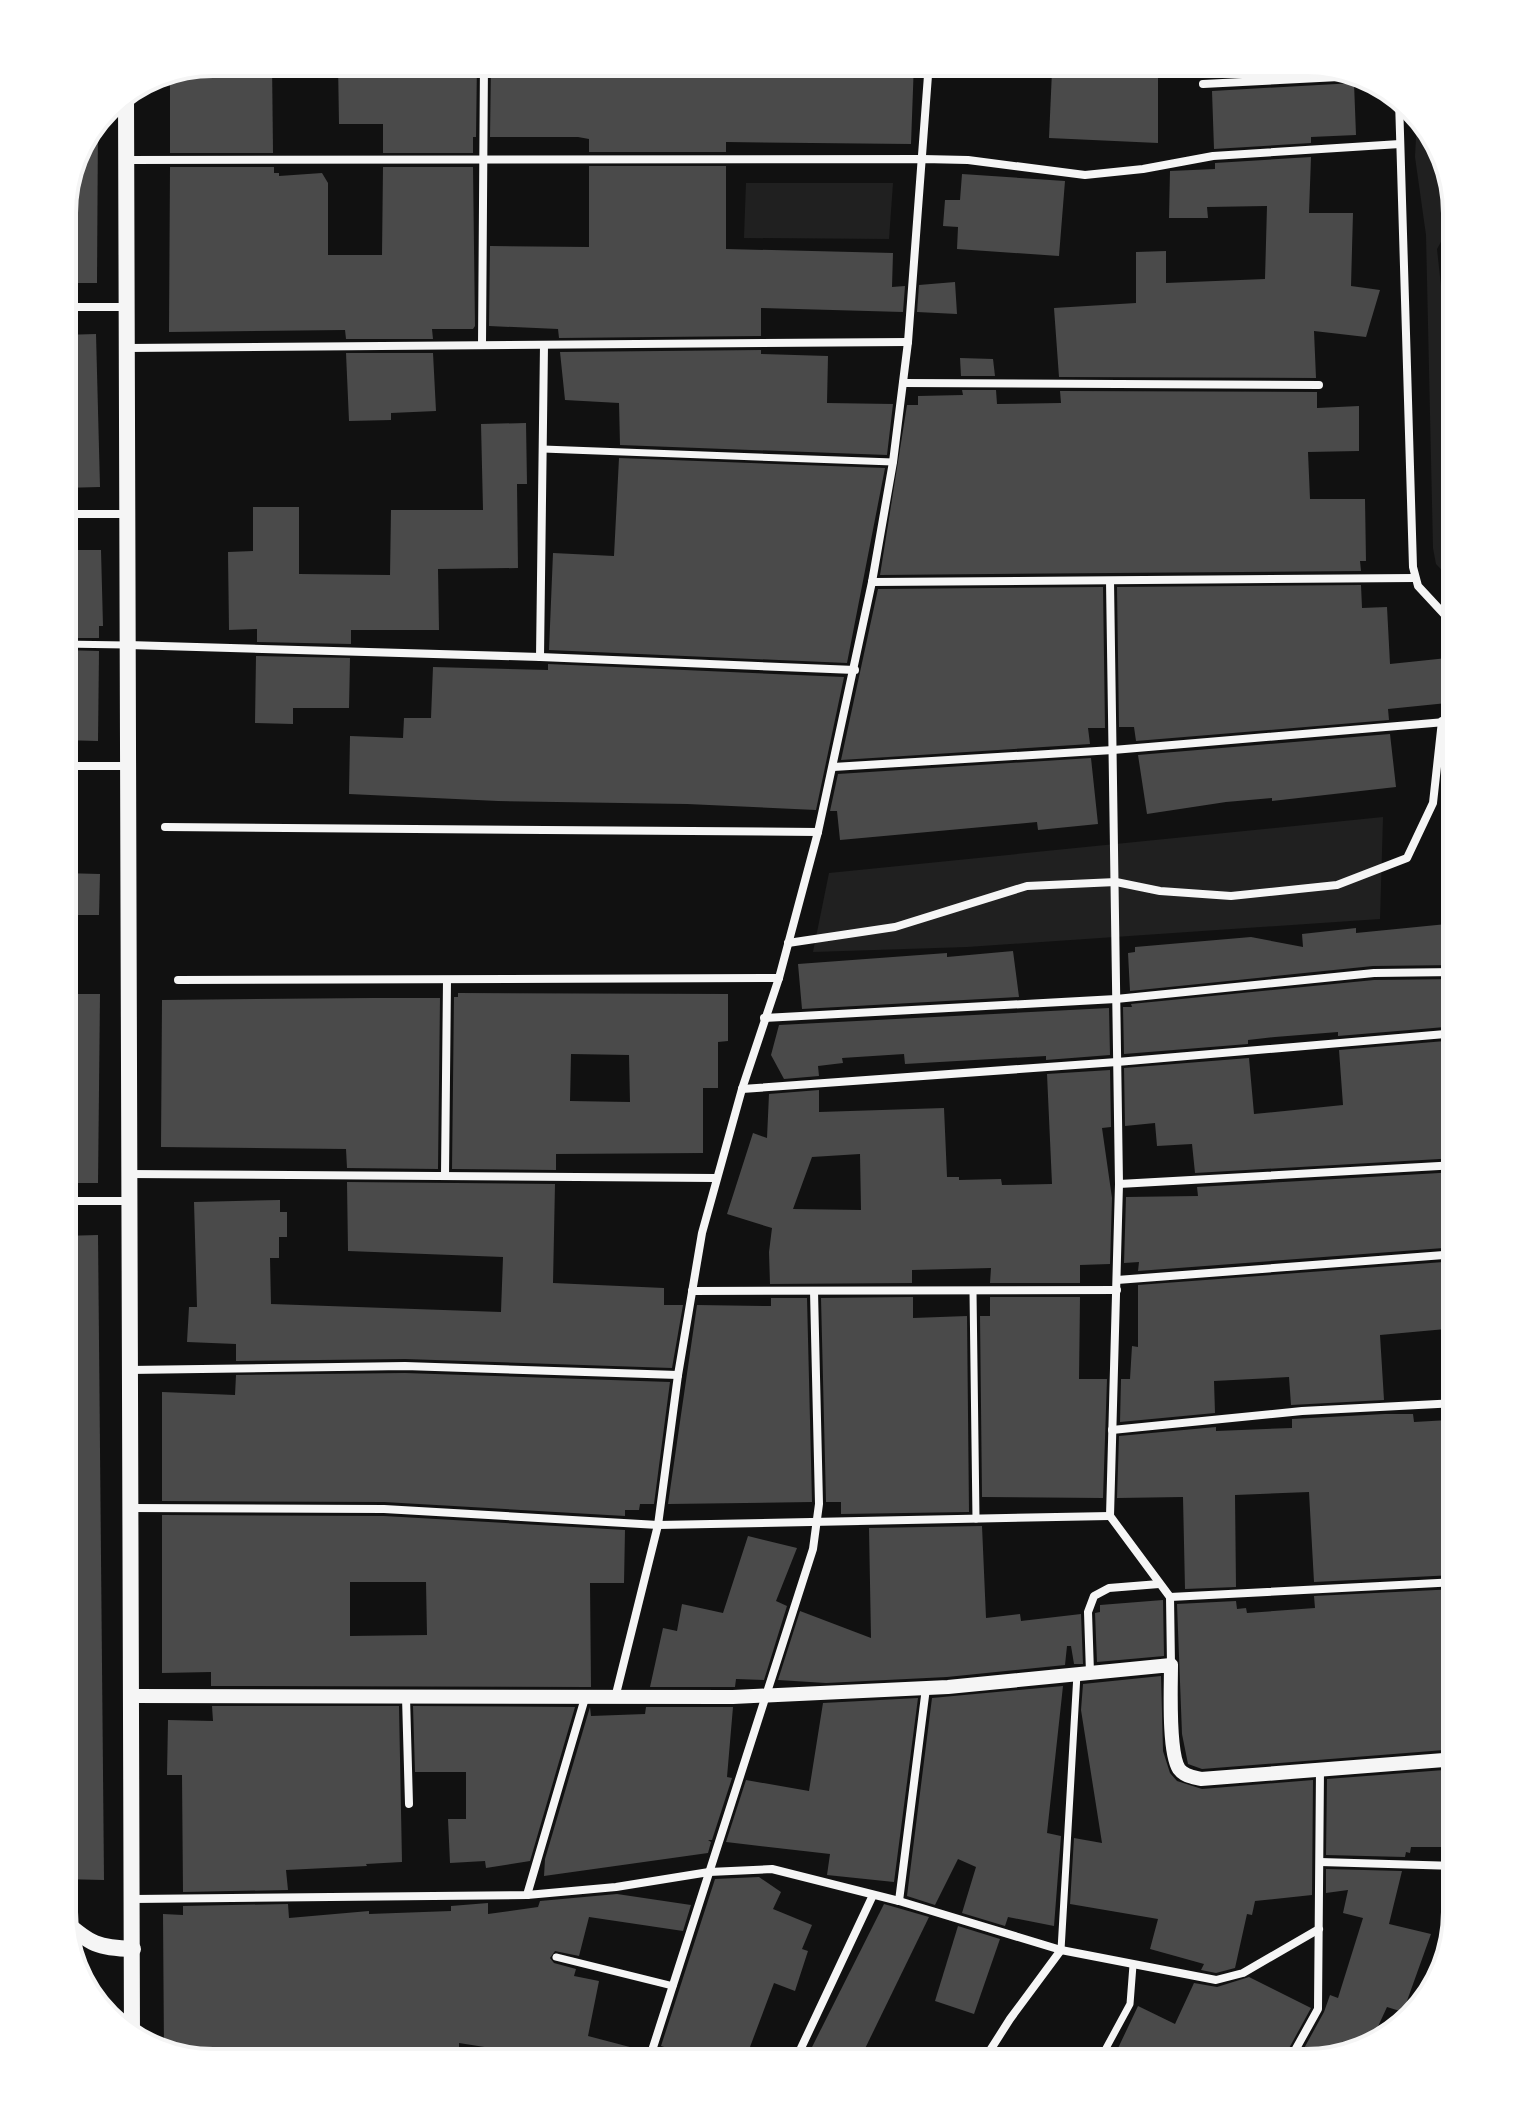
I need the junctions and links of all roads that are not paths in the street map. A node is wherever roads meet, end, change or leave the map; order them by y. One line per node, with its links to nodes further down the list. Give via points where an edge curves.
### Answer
1 (484, 76): 8 (street)
2 (928, 76): 9 (street)
3 (1325, 78): 4 (street)
4 (1203, 84)
5 (126, 108): 10 (main road)
6 (1399, 113): 7 (street)
7 (1400, 144): 9 (street, via 1213,156 1085,175); 23 (street)
8 (483, 159): 9 (street); 10 (street); 14 (street)
9 (923, 159): 13 (street)
10 (128, 160): 12 (main road)
11 (76, 307): 12 (street)
12 (127, 307): 16 (main road)
13 (908, 342): 15 (street); 17 (street)
14 (482, 345): 15 (street); 16 (street)
15 (544, 345): 19 (street)
16 (127, 348): 22 (main road)
17 (903, 383): 18 (street); 20 (street)
18 (1319, 385)
19 (543, 449): 20 (street); 29 (street)
20 (893, 462): 25 (street)
21 (76, 514): 22 (street)
22 (128, 514): 28 (main road)
23 (1415, 578): 24 (street); 26 (street)
24 (1110, 581): 25 (street); 32 (street)
25 (872, 582): 30 (street)
26 (1443, 613)
27 (76, 644): 28 (street)
28 (128, 645): 29 (street); 34 (main road)
29 (540, 657): 30 (street)
30 (855, 670): 35 (street)
31 (1442, 721): 32 (street); 38 (street, via 1433,803 1407,858 1337,885 1231,896)
32 (1113, 750): 35 (street); 38 (street)
33 (76, 766): 34 (street)
34 (129, 766): 50 (main road)
35 (833, 767): 37 (street)
36 (165, 827): 37 (street)
37 (818, 832): 39 (street)
38 (1116, 882): 39 (street, via 1027,886 895,927); 44 (street)
39 (788, 943): 41 (street)
40 (1443, 972): 44 (street, via 1374,973)
41 (779, 978): 43 (street); 45 (street)
42 (178, 980): 43 (street)
43 (447, 980): 51 (street)
44 (1116, 999): 45 (street); 47 (street)
45 (764, 1018): 48 (street)
46 (1443, 1034): 47 (street)
47 (1117, 1062): 48 (street); 53 (street)
48 (742, 1089): 52 (street)
49 (1443, 1166): 53 (street)
50 (128, 1174): 51 (street); 55 (main road)
51 (445, 1176): 52 (street)
52 (715, 1178): 59 (street)
53 (1119, 1184): 57 (street)
54 (76, 1201): 55 (street)
55 (129, 1201): 62 (main road)
56 (1443, 1255): 57 (street)
57 (1117, 1280): 58 (street)
58 (1117, 1290): 61 (street); 65 (street)
59 (692, 1291): 60 (street); 63 (street)
60 (814, 1291): 61 (street); 69 (street)
61 (973, 1291): 68 (street)
62 (128, 1370): 63 (street, via 405,1366); 66 (main road)
63 (678, 1375): 70 (street)
64 (1443, 1404): 65 (street)
65 (1112, 1430): 67 (street)
66 (130, 1508): 70 (street, via 384,1509); 78 (main road)
67 (1110, 1516): 68 (street); 72 (street)
68 (976, 1519): 69 (street)
69 (818, 1524): 70 (street); 77 (street)
70 (658, 1525): 81 (street)
71 (1443, 1583): 73 (street)
72 (1159, 1584): 73 (street); 75 (street, via 1109,1588 1094,1596)
73 (1170, 1597): 74 (street)
74 (1171, 1665): 75 (street); 83 (street, via 1170,1704 1180,1771 1201,1779)
75 (1084, 1674): 76 (street); 95 (street)
76 (926, 1688): 77 (street); 91 (street)
77 (767, 1695): 81 (street); 87 (street)
78 (131, 1696): 79 (street); 90 (main road)
79 (406, 1697): 80 (street); 84 (street)
80 (585, 1698): 81 (street); 88 (street)
81 (615, 1698)
82 (1443, 1760): 83 (street)
83 (1320, 1770): 85 (street)
84 (409, 1804)
85 (1320, 1862): 86 (street); 92 (street)
86 (1443, 1866)
87 (709, 1872): 88 (street); 89 (street, via 772,1869); 98 (street)
88 (527, 1895): 90 (street)
89 (873, 1895): 91 (street); 101 (street)
90 (133, 1899): 94 (main road)
91 (899, 1901): 95 (street)
92 (1319, 1929): 97 (street, via 1243,1973 1216,1980); 104 (street, via 1318,2009)
93 (77, 1932): 94 (main road, via 103,1947)
94 (133, 1949): 99 (main road)
95 (1061, 1950): 97 (street); 102 (street)
96 (556, 1957): 98 (street)
97 (1133, 1965): 103 (street, via 1130,2004)
98 (673, 1986): 100 (street)
99 (132, 2022)
100 (653, 2049)
101 (801, 2049)
102 (991, 2049)
103 (1107, 2049)
104 (1296, 2049)

